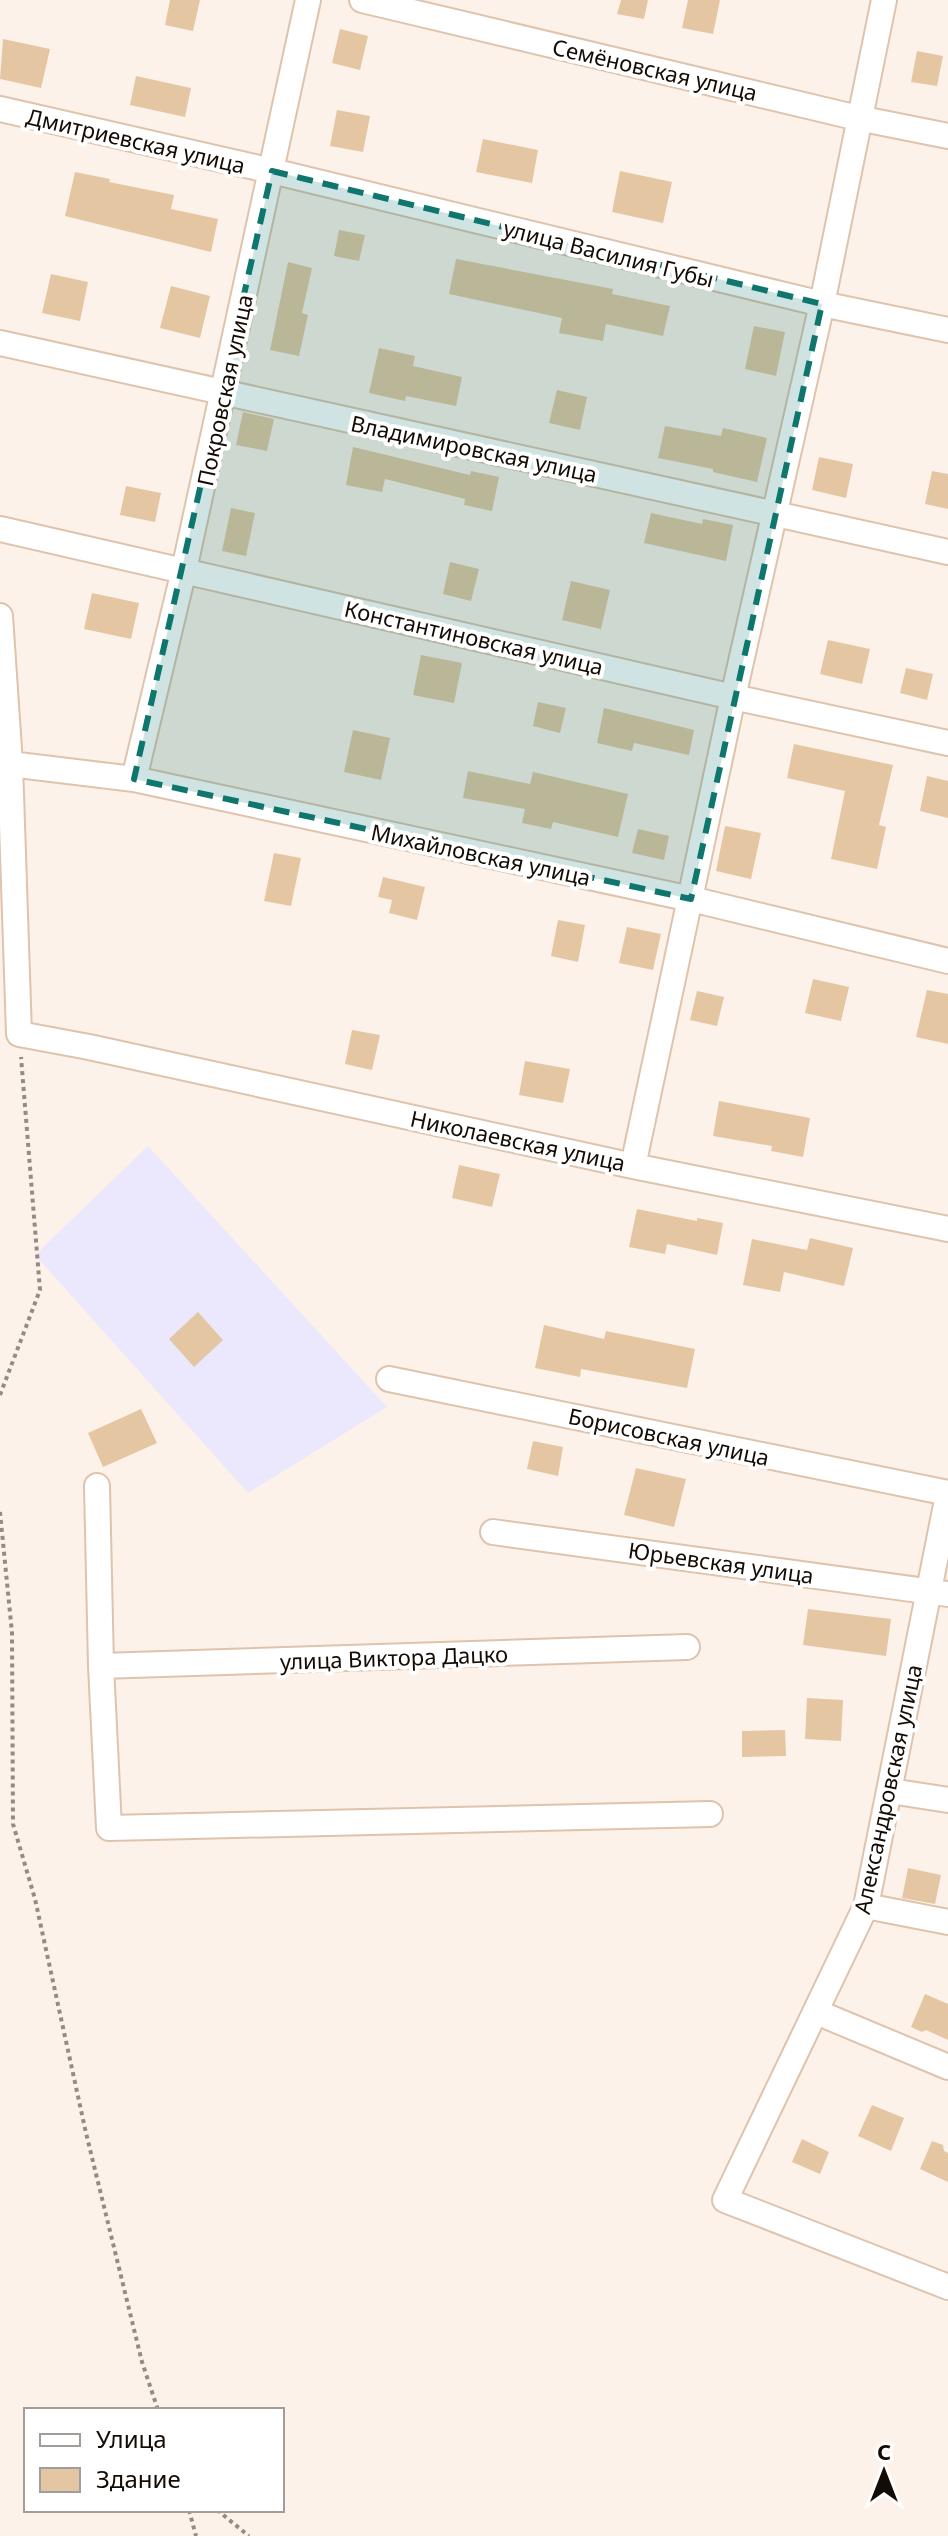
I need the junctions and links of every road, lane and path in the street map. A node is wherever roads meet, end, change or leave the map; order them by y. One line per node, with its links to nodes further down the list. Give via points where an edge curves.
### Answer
1 (308, 0): 7 (street, Покровская улица)
2 (362, 0): 5 (street, Семёновская улица)
3 (884, 0): 5 (street)
4 (0, 109): 7 (street, Дмитриевская улица)
5 (858, 118): 6 (street, Семёновская улица); 8 (street)
6 (948, 136)
7 (272, 171): 8 (street, улица Василия Губы); 11 (street, Покровская улица)
8 (822, 304): 9 (street, улица Василия Губы); 12 (street)
9 (948, 330)
10 (0, 343): 11 (street, Владимировская улица)
11 (223, 393): 12 (street, Владимировская улица); 15 (street, Покровская улица)
12 (775, 514): 14 (street, Владимировская улица); 17 (street)
13 (0, 529): 15 (street, Константиновская улица)
14 (948, 552)
15 (184, 570): 17 (street, Константиновская улица); 20 (street, Покровская улица)
16 (0, 616): 19 (street)
17 (733, 697): 18 (street, Константиновская улица); 21 (street)
18 (948, 743)
19 (10, 764): 20 (street, Михайловская улица); 23 (street)
20 (134, 779): 21 (street, Михайловская улица)
21 (691, 899): 22 (street, Михайловская улица); 24 (street)
22 (948, 961)
23 (19, 1034): 24 (street, Николаевская улица); 27 (path, via 40,1290)
24 (633, 1166): 25 (street, Николаевская улица)
25 (948, 1229)
26 (389, 1379): 29 (street, Борисовская улица)
27 (0, 1395)
28 (97, 1486): 34 (street)
29 (948, 1494): 32 (street, Александровская улица)
30 (0, 1512): 43 (path, via 12,1633 13,1824)
31 (493, 1532): 32 (street, Юрьевская улица)
32 (939, 1592): 35 (street, Александровская улица)
33 (687, 1647): 34 (street, улица Виктора Дацко)
34 (101, 1666): 37 (street, via 109,1828)
35 (890, 1791): 36 (street); 38 (street, Александровская улица)
36 (948, 1800)
37 (710, 1814)
38 (866, 1906): 39 (street); 42 (street, Александровская улица, via 725,2200)
39 (948, 1922)
40 (826, 2016): 41 (street)
41 (948, 2067)
42 (948, 2287)
43 (157, 2408)
44 (190, 2512): 46 (path)
45 (219, 2512): 47 (path)
46 (196, 2536)
47 (249, 2536)

